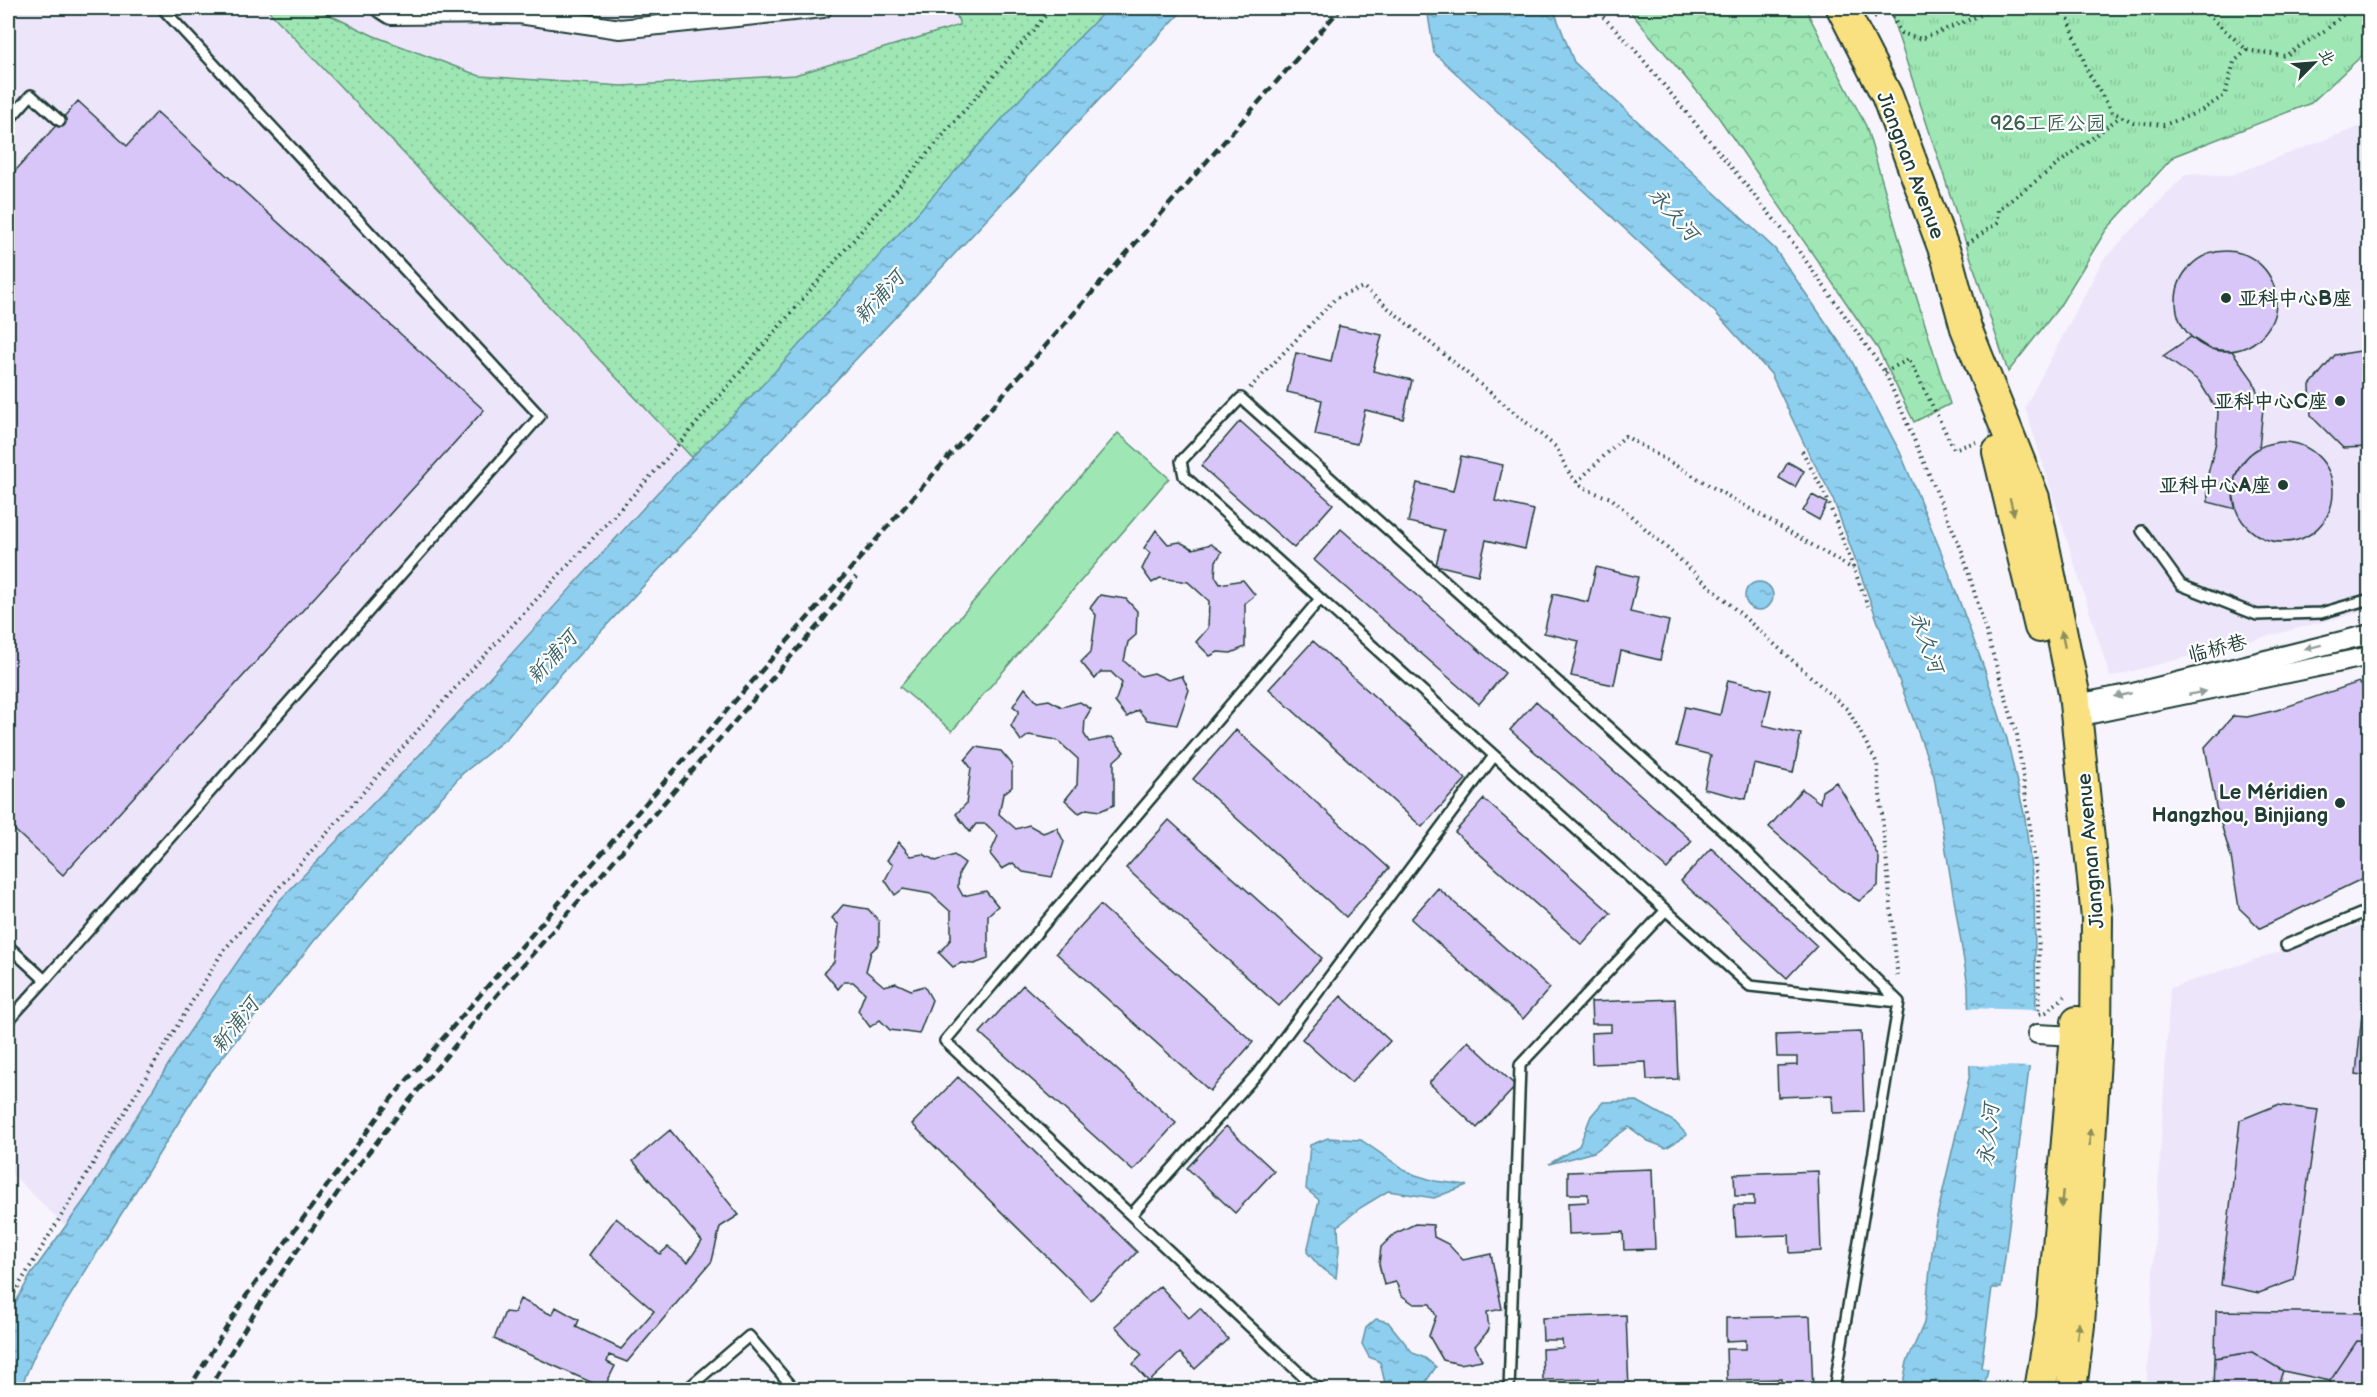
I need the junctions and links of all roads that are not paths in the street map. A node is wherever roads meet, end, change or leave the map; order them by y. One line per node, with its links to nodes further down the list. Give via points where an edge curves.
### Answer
1 (162, 8): 20 (lane, via 540,416)
2 (380, 8): 5 (street, via 391,15)
3 (823, 8): 5 (street, via 620,29)
4 (1842, 8): 8 (main road, Jiangnan Avenue, via 1887,96 1947,258)
5 (515, 11)
6 (8, 121): 7 (lane, via 32,95)
7 (60, 121)
8 (1966, 328): 14 (main road, Jiangnan Avenue, one-way to 8, via 2034,498); 24 (main road, Jiangnan Avenue, one-way to 24, via 2014,512 2056,698 2079,922)
9 (2142, 531): 11 (lane, via 2181,585 2257,615 2321,613)
10 (1320, 599): 15 (lane); 21 (lane, via 1184,476 1180,461 1240,398 1734,840); 25 (lane, via 945,1041)
11 (2370, 599)
12 (2370, 634): 14 (street, 临桥巷, one-way to 14, via 2133,693)
13 (2370, 656): 14 (street, one-way to 13)
14 (2077, 711): 32 (main road, Jiangnan Avenue, one-way to 14, via 2079,1325 2096,1019 2097,918)
15 (1494, 756): 16 (lane); 25 (lane, via 1257,1074)
16 (1666, 910): 21 (lane, via 1750,986); 29 (lane, via 1520,1065)
17 (2370, 910): 18 (lane)
18 (2286, 945)
19 (8, 946): 20 (lane)
20 (45, 980): 22 (lane)
21 (1899, 1002): 30 (lane)
22 (8, 1021)
23 (2037, 1034): 24 (street)
24 (2076, 1036): 31 (main road, Jiangnan Avenue, one-way to 31, via 2052,1318)
25 (1131, 1215): 28 (lane, via 1310,1383)
26 (686, 1389): 27 (lane, via 749,1336)
27 (795, 1389)
28 (1321, 1389)
29 (1509, 1389)
30 (1834, 1389)
31 (2040, 1389)
32 (2071, 1389)

